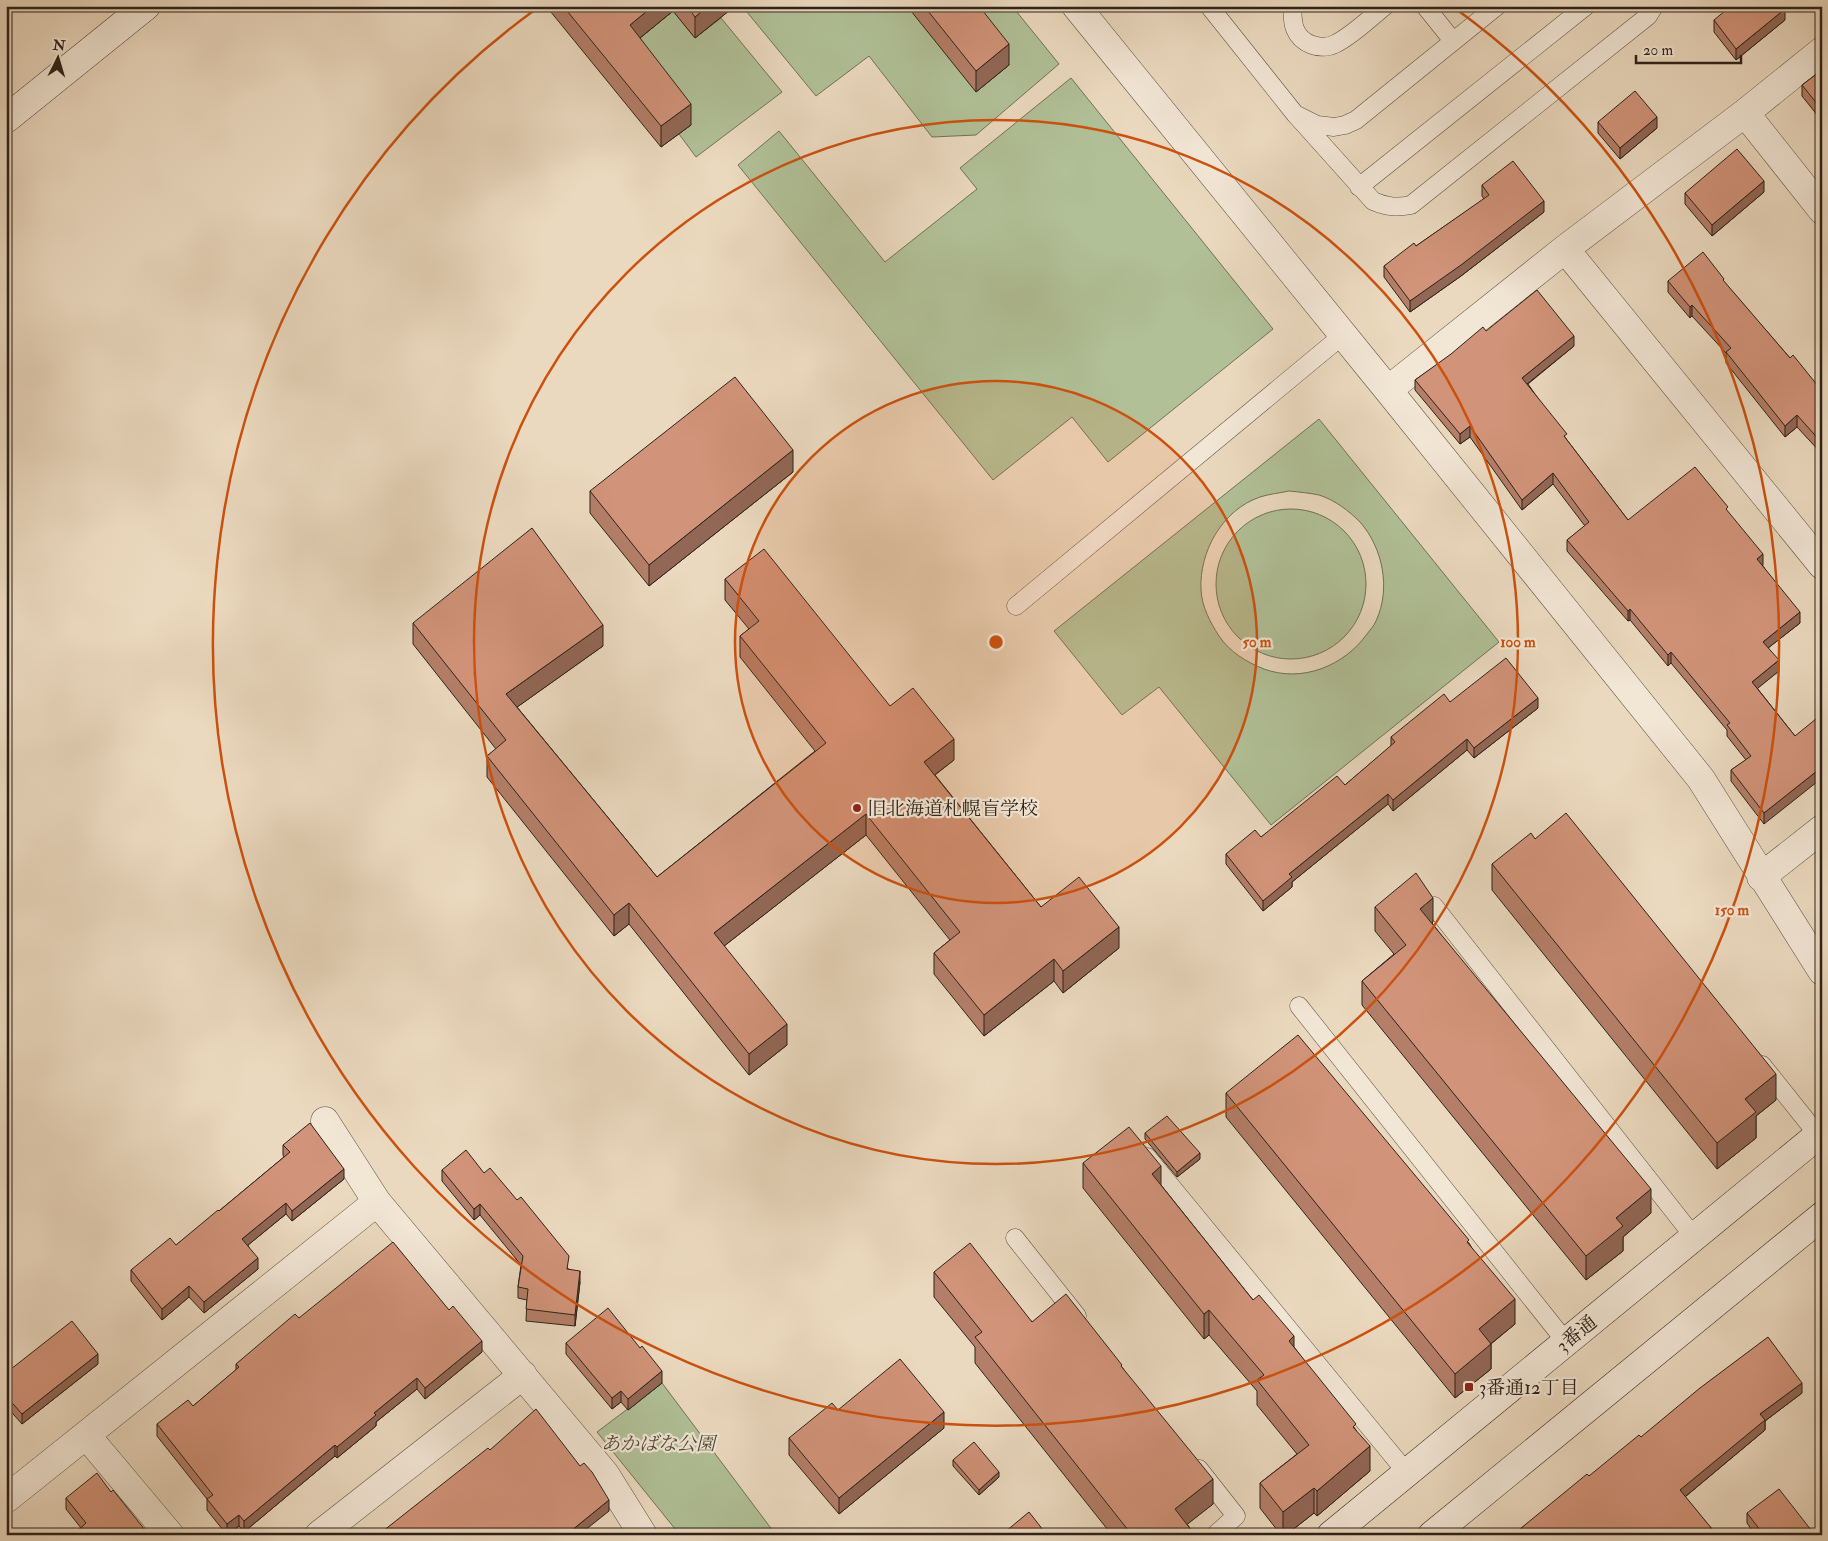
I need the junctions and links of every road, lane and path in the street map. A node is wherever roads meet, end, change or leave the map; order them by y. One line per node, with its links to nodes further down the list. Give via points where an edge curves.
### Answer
1 (146, 6): 14 (street)
2 (1076, 6): 18 (street)
3 (1292, 6): 4 (lane, via 1299,36 1316,46 1334,44 1343,39)
4 (1385, 6)
5 (1425, 6): 10 (lane)
6 (1497, 6): 10 (lane)
7 (1586, 6): 15 (lane)
8 (1654, 6): 15 (lane, via 1648,16 1411,205 1384,206 1373,201)
9 (1214, 8): 13 (lane)
10 (1453, 41): 13 (lane, via 1356,120 1334,127 1317,125)
11 (1822, 51): 12 (street)
12 (1744, 113): 16 (street); 17 (street)
13 (1295, 114): 15 (lane)
14 (6, 119)
15 (1359, 187)
16 (1822, 210)
17 (1565, 249): 19 (street); 20 (street)
18 (1343, 334): 19 (street); 21 (lane)
19 (1388, 390): 23 (street, via 1701,779)
20 (1822, 565)
21 (1016, 606)
22 (1822, 829): 23 (street)
23 (1761, 877): 25 (street)
24 (1434, 906): 33 (lane)
25 (1822, 971)
26 (1299, 1006): 36 (lane)
27 (1749, 1049): 29 (lane)
28 (325, 1121): 31 (street)
29 (1820, 1133): 33 (street, 3番通)
30 (1139, 1147): 40 (lane)
31 (377, 1202): 37 (street); 38 (street)
32 (1822, 1216): 47 (street)
33 (1694, 1237): 36 (street, 3番通)
34 (1015, 1238): 35 (lane)
35 (1089, 1331)
36 (1566, 1342): 40 (street, 3番通)
37 (523, 1375): 43 (street); 44 (street, via 605,1474)
38 (86, 1435): 41 (street); 42 (street)
39 (1187, 1454): 45 (lane, via 1236,1516)
40 (1407, 1473): 46 (street, 3番通)
41 (10, 1488)
42 (170, 1535)
43 (319, 1535)
44 (642, 1535)
45 (1215, 1535)
46 (1331, 1535)
47 (1432, 1535)

